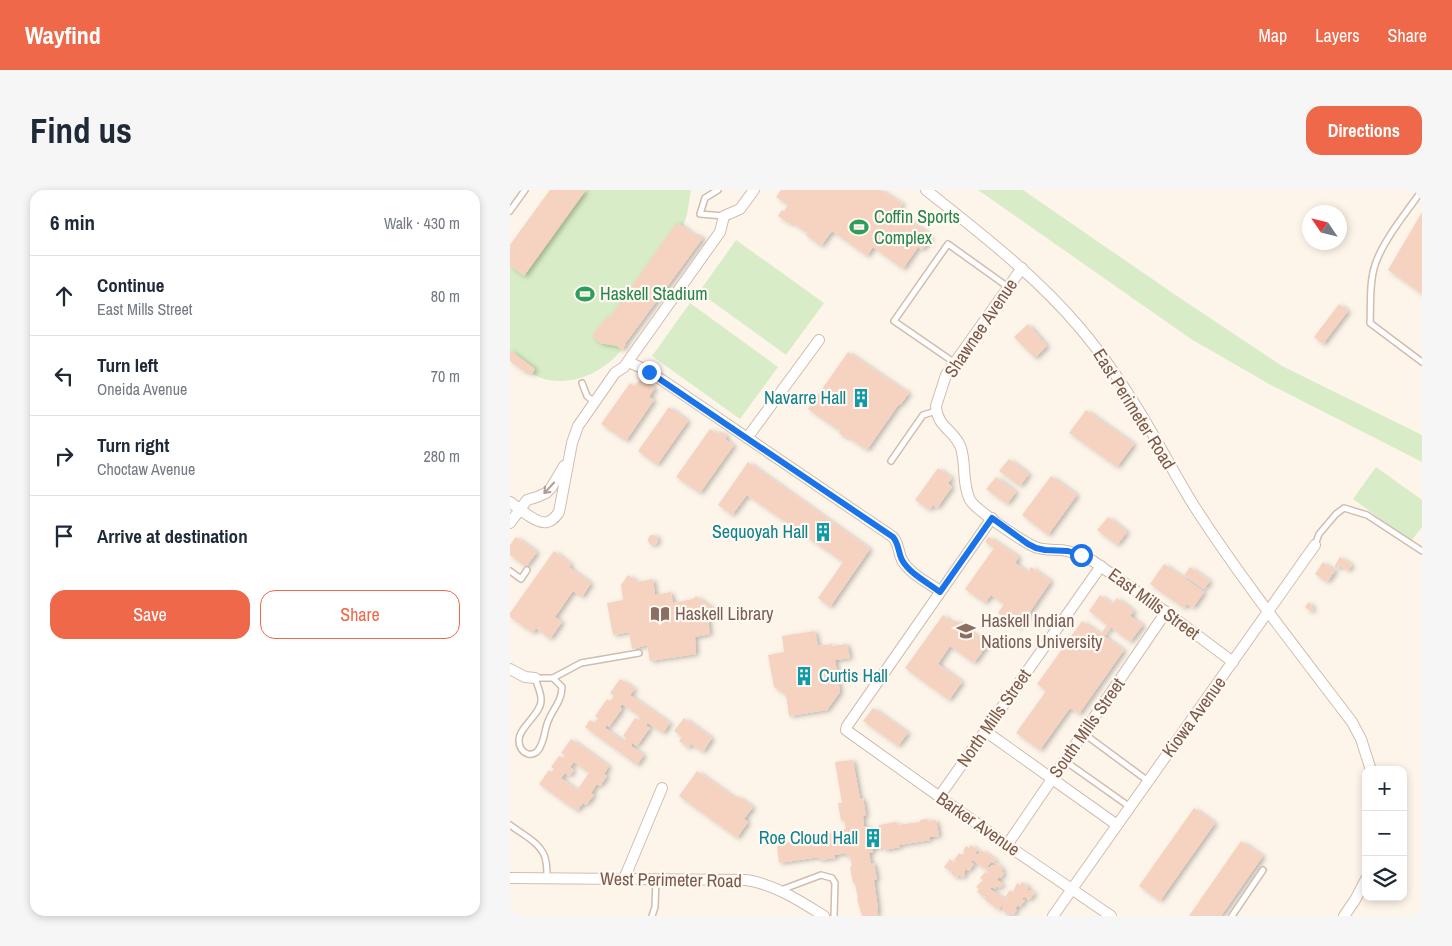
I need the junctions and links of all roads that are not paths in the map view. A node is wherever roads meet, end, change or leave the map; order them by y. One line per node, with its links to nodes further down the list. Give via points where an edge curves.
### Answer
1 (525, 190): 6 (lane)
2 (718, 190): 7 (lane, via 705,198 700,214)
3 (754, 190): 7 (street, via 740,209)
4 (926, 190): 8 (street, East Perimeter Road)
5 (1422, 190): 12 (lane, via 1374,266 1370,323)
6 (510, 211)
7 (724, 216): 11 (street, via 720,232)
8 (1022, 268): 9 (street, Shawnee Avenue); 31 (street, East Perimeter Road, via 1080,328 1121,382 1192,504)
9 (1008, 287): 13 (street, Shawnee Avenue); 13 (lane, via 948,244 894,321)
10 (819, 340): 17 (street)
11 (628, 362): 15 (street, via 614,373); 17 (street, via 662,380)
12 (1422, 362)
13 (955, 363): 16 (street, Shawnee Avenue, via 946,375)
14 (582, 383): 15 (lane, via 587,396)
15 (594, 402): 18 (street, via 578,426)
16 (936, 411): 19 (lane, via 922,415); 22 (street, via 960,447 970,500)
17 (747, 438): 29 (street, via 893,537 907,567)
18 (569, 456): 21 (street, one-way to 21, via 551,488 527,500); 21 (street, via 559,512 553,520 540,523)
19 (891, 461)
20 (510, 502): 21 (street)
21 (520, 509): 23 (street)
22 (992, 518): 26 (street, East Mills Street, via 1036,548 1068,551); 29 (street)
23 (510, 523)
24 (1315, 545): 25 (lane, via 1319,534 1344,508 1367,515); 31 (street, Kiowa Avenue)
25 (1422, 551)
26 (1101, 566): 30 (street, East Mills Street); 37 (street, North Mills Street)
27 (526, 570): 28 (lane, via 521,579)
28 (510, 571)
29 (940, 592): 44 (street, Barker Avenue, via 846,730)
30 (1166, 612): 33 (street, East Mills Street); 38 (street, South Mills Street)
31 (1269, 612): 33 (street, Kiowa Avenue); 40 (street, East Perimeter Road, via 1357,730)
32 (639, 653): 36 (lane, via 581,664)
33 (1233, 662): 42 (street, Kiowa Avenue)
34 (510, 669): 35 (street)
35 (535, 678): 36 (lane); 36 (lane, via 541,701 519,741 521,748 529,754 538,751 562,695 562,687)
36 (553, 678)
37 (985, 731): 41 (street); 44 (street, North Mills Street)
38 (1083, 733): 39 (street, South Mills Street); 42 (lane)
39 (1065, 760): 41 (street, South Mills Street); 45 (lane)
40 (1370, 766)
41 (1052, 779): 46 (street); 48 (street, South Mills Street)
42 (1148, 781): 45 (street, Kiowa Avenue)
43 (662, 788): 53 (street)
44 (939, 797): 48 (street, Barker Avenue)
45 (1130, 807): 46 (street, Kiowa Avenue)
46 (1117, 825): 55 (street, Kiowa Avenue)
47 (510, 826): 51 (lane, via 545,855)
48 (1007, 844): 55 (street, Barker Avenue)
49 (1263, 870): 62 (lane)
50 (510, 878): 51 (street, West Perimeter Road)
51 (547, 878): 53 (street, West Perimeter Road)
52 (656, 878): 53 (street, West Perimeter Road); 56 (street, West Perimeter Road, via 746,880); 57 (lane)
53 (624, 880)
54 (1362, 887): 63 (street)
55 (1072, 889): 60 (street); 61 (street, Barker Avenue)
56 (778, 891): 58 (street, West Perimeter Road); 59 (lane, via 821,875 832,878 835,883)
57 (652, 916)
58 (824, 916)
59 (834, 916)
60 (1053, 916)
61 (1111, 916)
62 (1232, 916)
63 (1344, 916)

